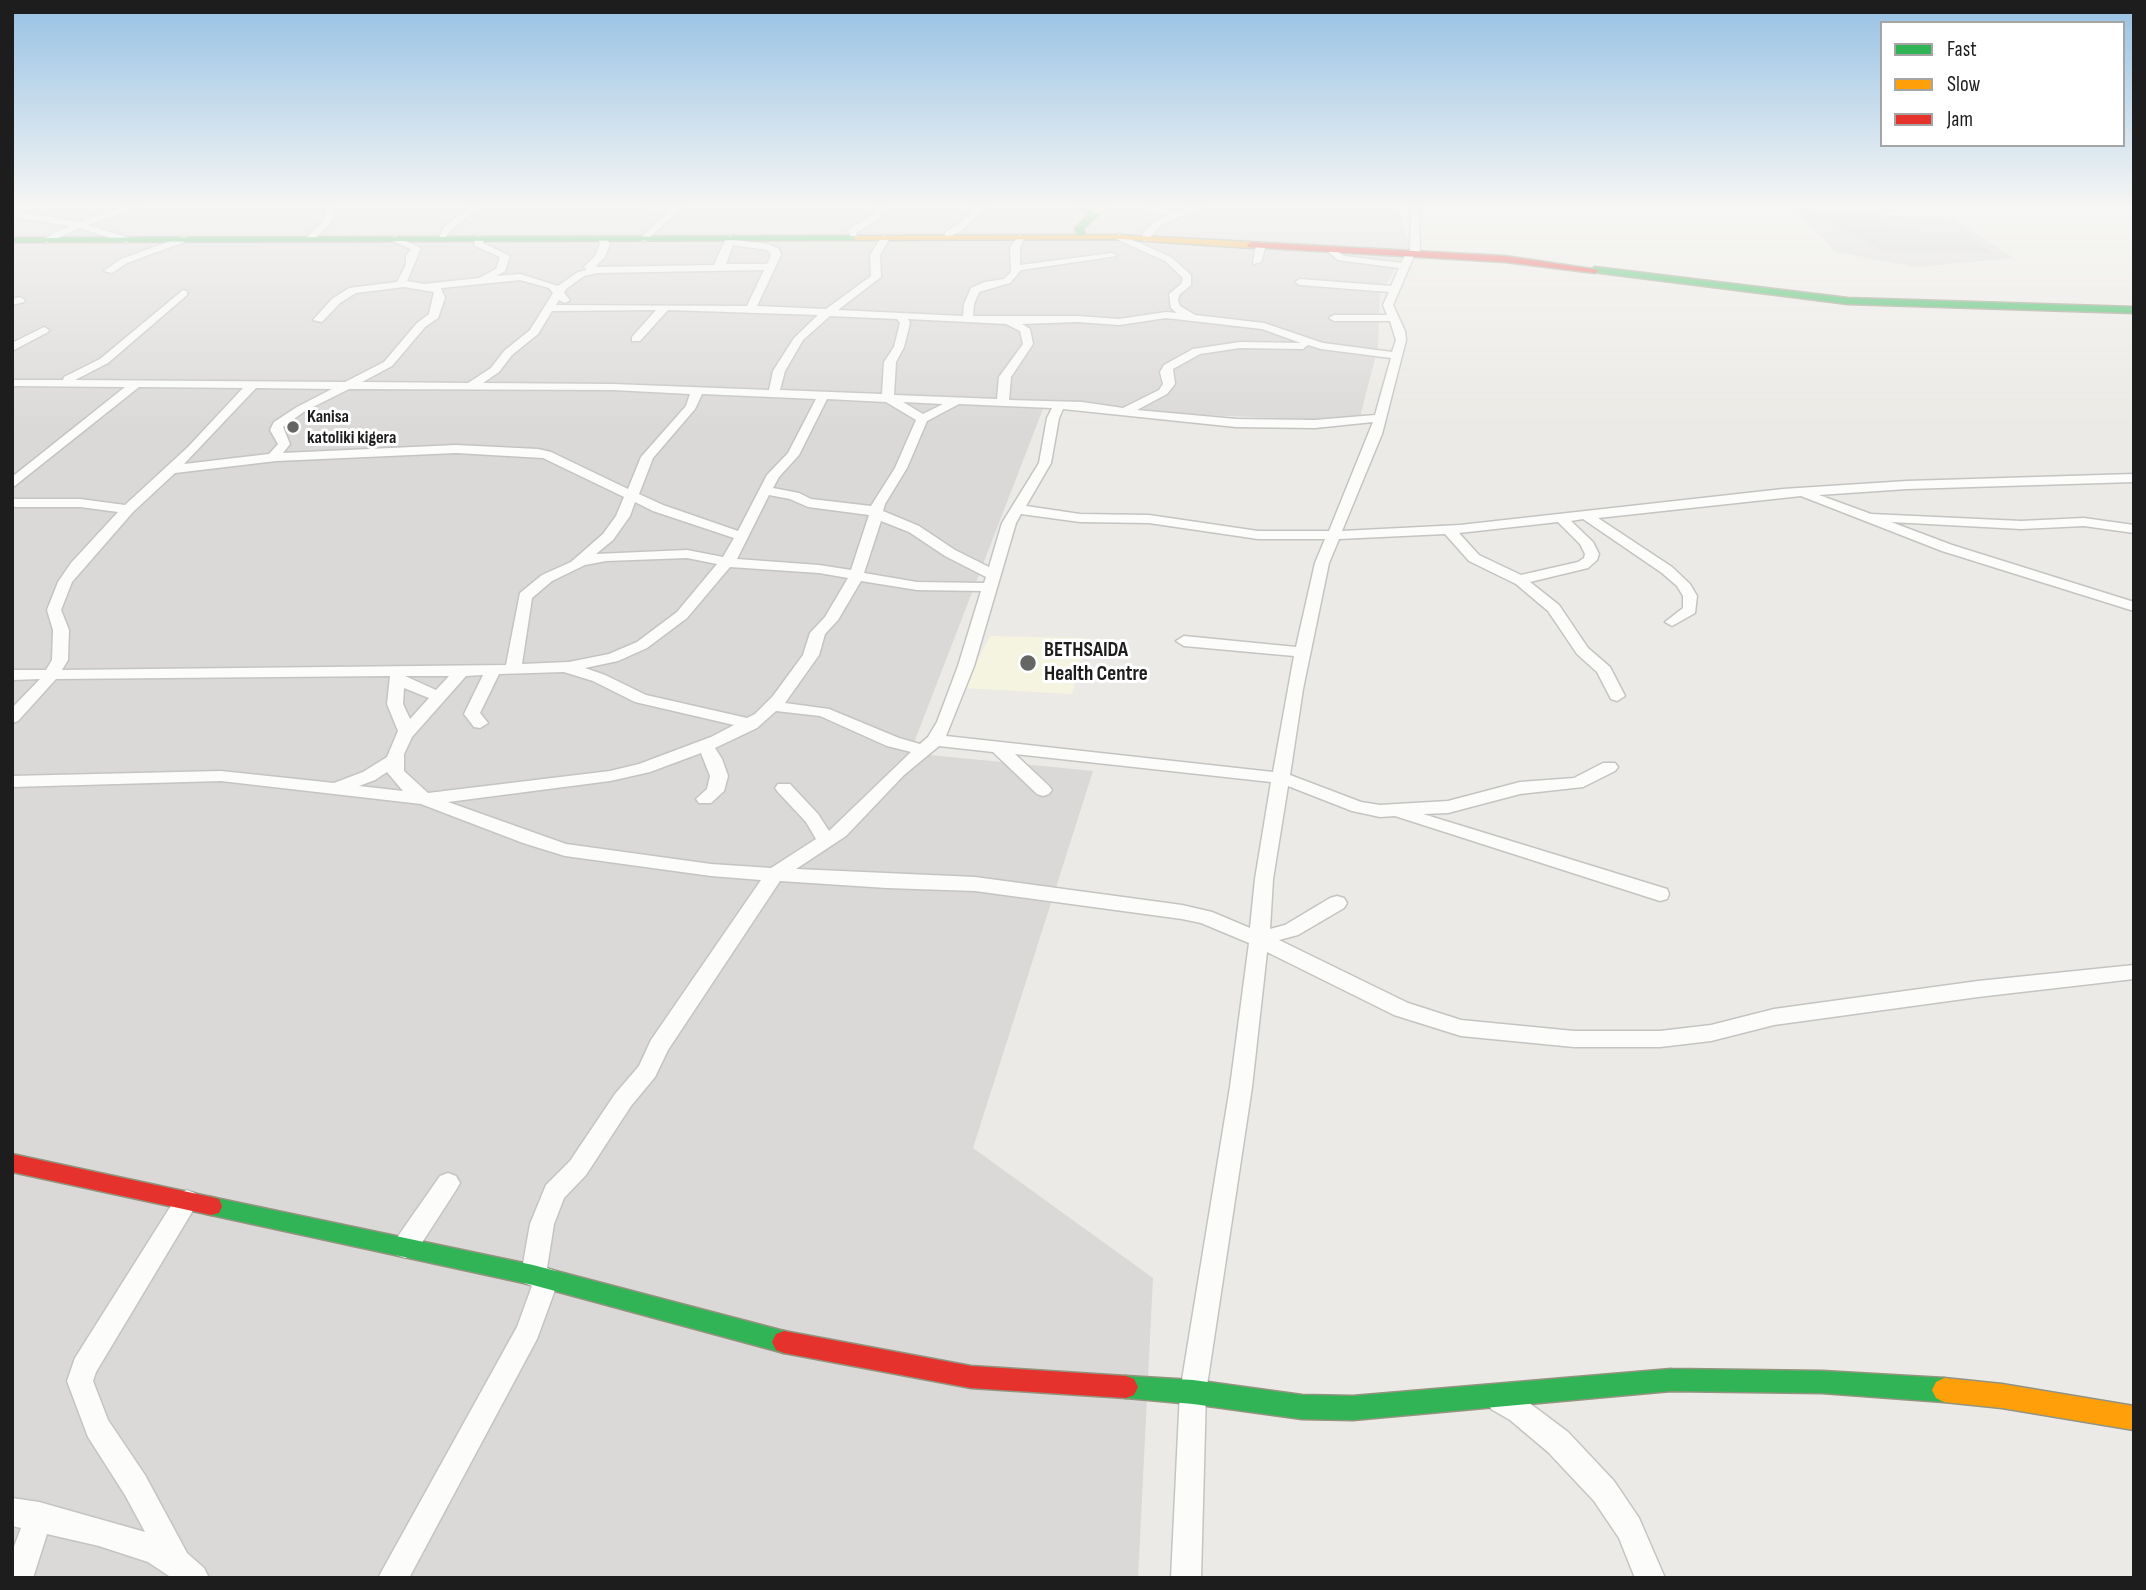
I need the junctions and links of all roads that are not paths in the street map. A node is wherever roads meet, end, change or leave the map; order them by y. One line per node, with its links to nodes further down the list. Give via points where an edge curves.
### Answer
1 (401, 281): 13 (street)
2 (477, 281): 14 (street)
3 (479, 281): 19 (street)
4 (535, 281): 17 (street, via 552,286)
5 (571, 281): 17 (street)
6 (764, 281): 25 (street)
7 (870, 281): 18 (street)
8 (1002, 281): 33 (street, via 975,290)
9 (1187, 281): 30 (street, via 1174,294 1173,302)
10 (1397, 281): 15 (street)
11 (1686, 281): 27 (street, via 1848,301)
12 (1300, 282): 15 (street)
13 (403, 284): 14 (street); 34 (street, via 353,290)
14 (421, 287): 19 (street, via 437,289)
15 (1393, 289): 32 (street, via 1388,305)
16 (183, 293): 41 (street, via 99,364)
17 (558, 293): 22 (street); 24 (street)
18 (853, 293): 20 (street); 28 (street)
19 (440, 296): 44 (street, via 433,316 391,361)
20 (832, 296)
21 (816, 300): 26 (street)
22 (584, 307): 23 (street); 24 (street)
23 (665, 307): 25 (street); 37 (street)
24 (549, 309): 46 (street, via 534,332 495,370)
25 (751, 309): 26 (street)
26 (767, 309): 28 (street)
27 (2134, 310)
28 (831, 311): 29 (street); 48 (street, via 799,338 779,370)
29 (900, 316): 33 (street); 50 (street, via 905,323 900,347 890,362)
30 (1192, 318): 35 (street, via 1160,315 1119,322); 38 (street, via 1264,326)
31 (1334, 318): 32 (street)
32 (1392, 318): 40 (street, via 1402,336)
33 (968, 319): 35 (street)
34 (318, 320)
35 (1008, 321): 52 (street, via 1025,330 1028,347 1005,377)
36 (44, 330): 39 (street)
37 (636, 339)
38 (1321, 346): 40 (street); 54 (street, via 1240,345 1197,351 1168,367 1169,384 1163,392)
39 (12, 348)
40 (1397, 356): 55 (street)
41 (62, 383): 42 (street); 45 (street)
42 (137, 383): 43 (street); 60 (street)
43 (254, 383): 44 (street); 58 (street)
44 (349, 384): 46 (street); 57 (street, via 278,425 284,444)
45 (15, 385)
46 (472, 385): 47 (street)
47 (697, 391): 48 (street); 63 (street, via 691,407 648,457)
48 (773, 395): 49 (street)
49 (823, 396): 50 (street); 61 (street, via 793,455 773,475)
50 (888, 398): 51 (street); 56 (street)
51 (957, 401): 52 (street); 56 (street)
52 (1003, 402): 53 (street)
53 (1059, 405): 54 (street); 66 (street, via 1045,463)
54 (1126, 411): 55 (street, via 1263,424)
55 (1381, 418): 73 (street)
56 (923, 419): 67 (street)
57 (273, 457): 58 (street); 63 (street, via 513,450 547,455)
58 (174, 468): 65 (street)
59 (2134, 480): 62 (street)
60 (12, 484)
61 (767, 491): 67 (street, via 808,503); 74 (street)
62 (1803, 492): 68 (street); 70 (street)
63 (631, 494): 74 (street, via 667,512); 75 (street, via 620,523)
64 (12, 503): 65 (street, via 80,503)
65 (128, 509): 89 (street, via 65,582 54,610 62,654)
66 (1017, 509): 73 (street, via 1080,518 1149,519 1258,535); 79 (street)
67 (876, 513): 77 (street); 79 (street, via 914,529)
68 (1585, 515): 69 (street); 81 (street, via 1683,584 1690,608)
69 (1559, 516): 72 (street); 78 (street, via 1586,542 1590,560)
70 (1861, 517): 71 (street, via 2021,525 2084,522); 80 (street)
71 (2134, 529)
72 (1449, 530): 73 (street); 78 (street, via 1474,558)
73 (1336, 535): 83 (street, via 1322,563)
74 (743, 537): 76 (street)
75 (582, 561): 76 (street, via 678,554); 85 (street, via 537,584 524,596)
76 (726, 562): 77 (street); 84 (street, via 682,615 642,645 613,658)
77 (855, 576): 79 (street, via 917,586); 93 (street, via 831,620 818,633 811,655)
78 (1519, 580): 92 (street, via 1554,608 1582,651 1604,670)
79 (992, 581): 98 (street, via 945,722)
80 (2134, 607)
81 (1672, 622)
82 (1184, 641): 83 (street)
83 (1304, 652): 103 (street)
84 (564, 667): 85 (street); 96 (street, via 641,699)
85 (513, 669): 86 (street)
86 (493, 670): 87 (street); 95 (street, via 472,714)
87 (462, 671): 90 (street); 91 (street)
88 (12, 675): 89 (street)
89 (52, 675): 90 (street); 94 (street)
90 (398, 676): 91 (street); 97 (street, via 395,704)
91 (438, 696): 97 (street)
92 (1618, 696)
93 (773, 706): 96 (street); 98 (street, via 823,712 893,742)
94 (12, 718)
95 (480, 723)
96 (751, 724): 99 (street)
97 (407, 732): 101 (street)
98 (930, 745): 100 (street); 111 (street)
99 (705, 746): 108 (street, via 610,776); 109 (street, via 719,776 715,791)
100 (1000, 749): 103 (street); 107 (street)
101 (394, 760): 106 (street, via 361,780); 108 (street, via 402,781)
102 (1609, 767): 110 (street, via 1577,783 1520,788 1448,807)
103 (1282, 778): 110 (street, via 1359,807); 115 (street, via 1264,879)
104 (12, 782): 106 (street, via 221,776)
105 (784, 788): 111 (street)
106 (330, 790): 108 (street)
107 (1043, 790)
108 (424, 799): 112 (street, via 565,850)
109 (705, 799)
110 (1396, 812): 113 (street)
111 (827, 841): 112 (street)
112 (775, 874): 115 (street, via 975,884 1148,906 1205,917); 121 (street, via 647,1071 578,1168 554,1192 542,1224)
113 (1660, 894)
114 (1338, 903): 115 (street, via 1290,930)
115 (1259, 939): 116 (street, via 1423,1018 1461,1028 1574,1039 1686,1036 1774,1017); 122 (street, via 1241,1087)
116 (2134, 972)
117 (12, 1163): 119 (street)
118 (448, 1183): 120 (street)
119 (187, 1200): 120 (street); 126 (street, via 84,1367 80,1381 98,1428)
120 (405, 1247): 121 (street)
121 (540, 1277): 122 (street, via 810,1349 880,1363 971,1377); 128 (street, via 519,1349)
122 (1193, 1392): 123 (street, via 1302,1407 1353,1408); 129 (street)
123 (1491, 1395): 124 (street, via 1671,1380 1822,1382 2002,1396); 130 (street, via 1558,1442 1604,1491 1629,1528)
124 (2134, 1418)
125 (25, 1514): 126 (street, via 155,1550); 127 (street)
126 (186, 1570)
127 (18, 1578)
128 (393, 1578)
129 (1186, 1578)
130 (1650, 1578)

